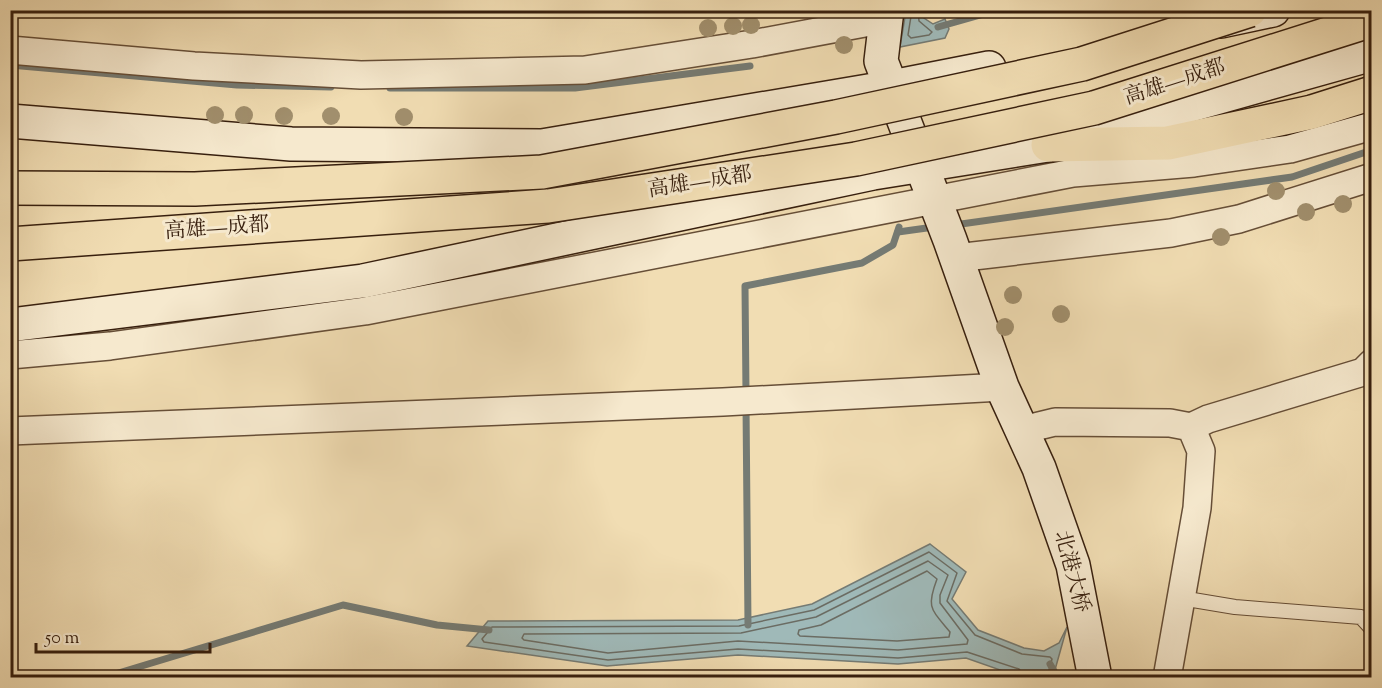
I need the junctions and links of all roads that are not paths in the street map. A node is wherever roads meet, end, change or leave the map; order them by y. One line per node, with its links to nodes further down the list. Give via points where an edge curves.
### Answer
1 (1273, 10): 2 (street)
2 (1244, 13): 7 (street); 14 (highway, 高雄—成都, bridge, via 1082,64 836,117 542,172 195,189)
3 (886, 15): 5 (street, via 752,44 585,70 361,75); 7 (street, 北港大桥, via 881,61)
4 (1371, 20): 16 (highway, 高雄—成都, bridge, via 1094,108 856,159 548,206)
5 (10, 50)
6 (1371, 54): 11 (street)
7 (892, 87): 9 (street, via 542,146 291,144); 12 (street, 北港大桥)
8 (1371, 93): 11 (highway, via 1312,112 1168,143)
9 (10, 121)
10 (1371, 126): 15 (street, via 1290,149 1194,163 1073,173)
11 (1048, 144): 12 (street)
12 (922, 166): 15 (street, 北港大桥); 17 (street, via 363,281)
13 (1371, 177): 15 (street, via 1239,219 1171,233)
14 (10, 188)
15 (945, 227): 18 (street, via 110,346); 20 (street, 北港大桥)
16 (10, 244)
17 (10, 325)
18 (10, 355)
19 (1371, 363): 21 (street, via 1363,372)
20 (1002, 387): 22 (street, 北港大桥); 23 (street)
21 (1191, 427): 22 (street, via 1170,423 1055,422); 24 (street, via 1201,451 1197,508)
22 (1022, 430): 26 (street, 北港大桥, via 1073,565)
23 (10, 431)
24 (1181, 598): 25 (lane, via 1235,608 1360,617); 27 (street)
25 (1371, 629)
26 (1095, 678)
27 (1167, 678)

